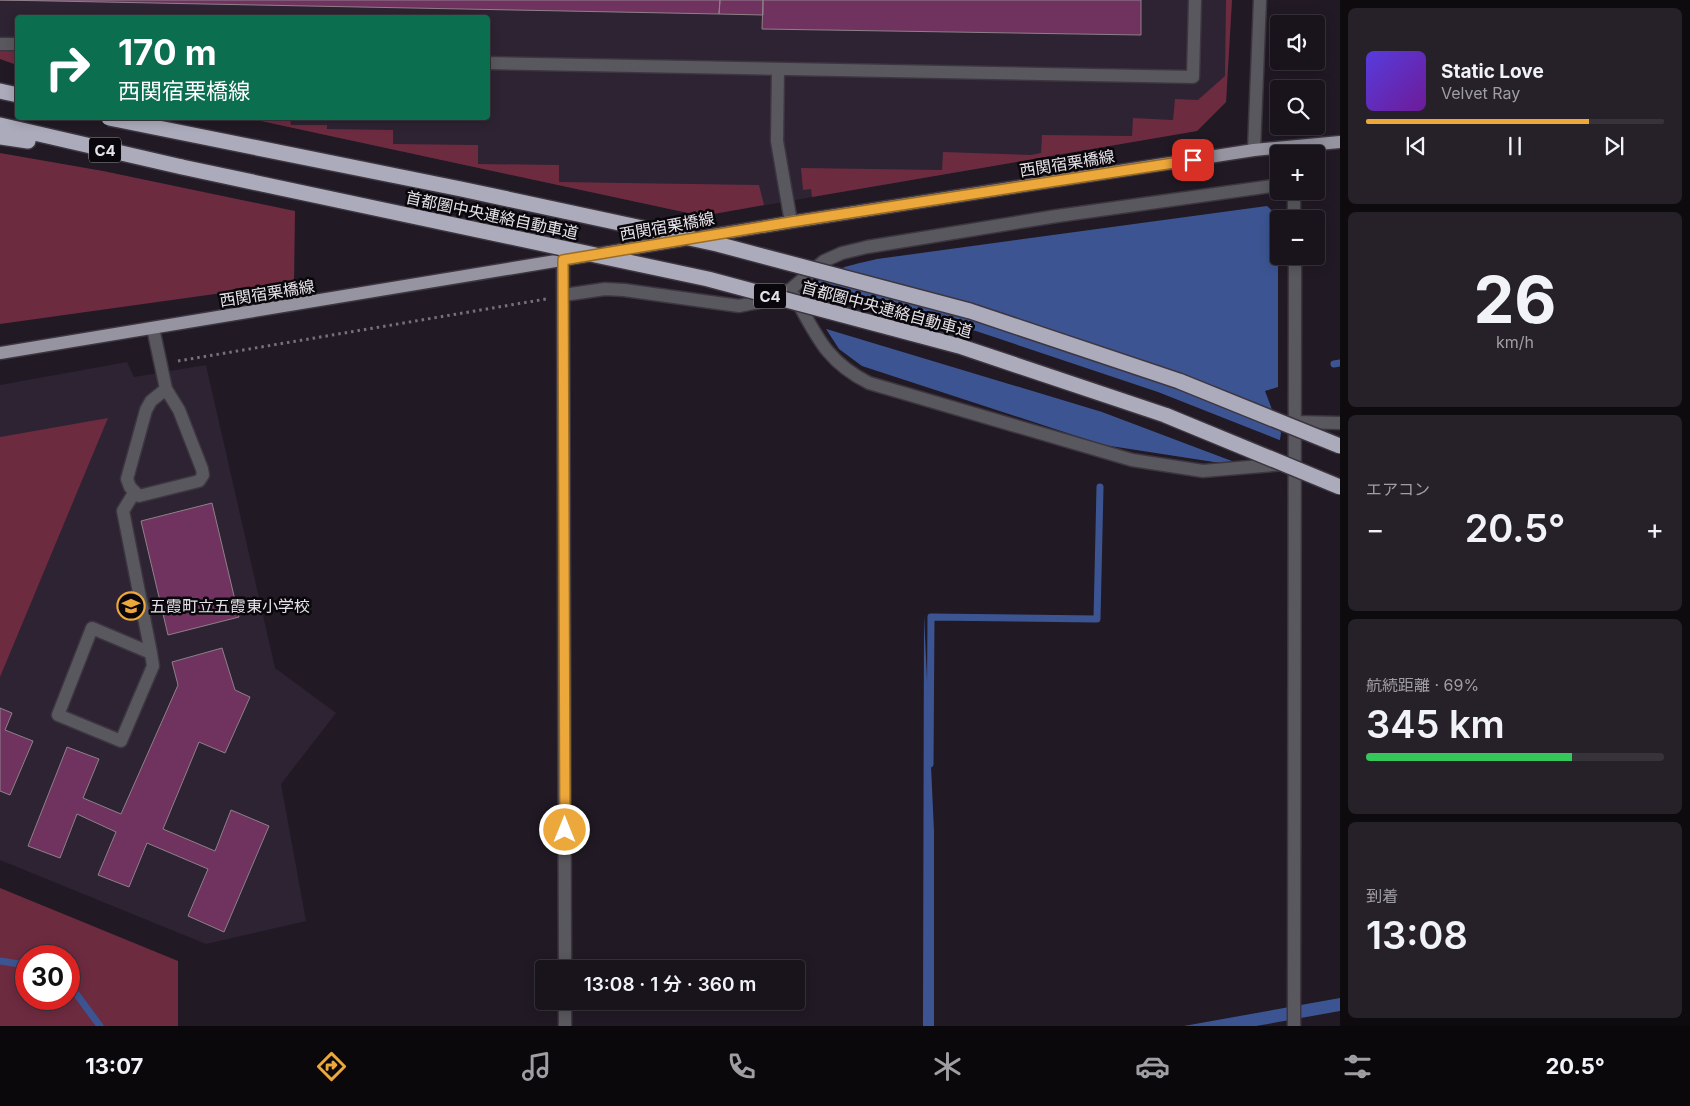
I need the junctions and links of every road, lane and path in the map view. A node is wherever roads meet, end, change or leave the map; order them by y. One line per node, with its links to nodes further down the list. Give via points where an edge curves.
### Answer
1 (1195, 0): 6 (street, via 1193,77)
2 (1260, 0): 14 (street)
3 (0, 44): 4 (street)
4 (15, 44)
5 (490, 64): 6 (street)
6 (778, 69): 18 (street, via 777,141)
7 (0, 90): 8 (highway)
8 (15, 94)
9 (118, 120): 29 (highway, 首都圏中央連絡自動車道 / C4, bridge, via 717,244 970,311 1179,381)
10 (0, 125): 16 (highway, 首都圏中央連絡自動車道 / C4)
11 (0, 137): 16 (highway)
12 (1340, 142): 13 (main road, 西関宿栗橋線)
13 (1323, 145)
14 (1254, 150): 15 (main road, 西関宿栗橋線); 18 (main road, 西関宿栗橋線)
15 (1270, 150)
16 (182, 167): 31 (highway, 首都圏中央連絡自動車道 / C4, bridge, via 708,279 959,346 1165,415)
17 (1270, 186): 21 (street, via 867,247 842,253 824,262)
18 (791, 222): 19 (main road, 西関宿栗橋線)
19 (563, 260): 22 (street); 23 (main road, 西関宿栗橋線)
20 (1294, 265): 27 (street)
21 (791, 289): 22 (street, via 769,300 739,306 624,290 605,289); 30 (street, via 830,356 848,372 869,383 1132,460 1203,471)
22 (564, 295): 25 (path); 34 (street)
23 (153, 328): 24 (main road, 西関宿栗橋線); 25 (street)
24 (0, 353)
25 (161, 364): 26 (street)
26 (166, 389): 32 (street, via 151,401 146,410 127,480); 32 (street, via 179,410 203,475 199,481 146,496)
27 (1295, 422): 28 (street); 30 (street)
28 (1340, 423)
29 (1340, 446)
30 (1296, 464): 37 (street)
31 (1340, 487)
32 (134, 493): 33 (street, via 123,511)
33 (151, 653): 33 (street, via 153,666 121,741 58,715 92,628)
34 (565, 960)
35 (565, 1010): 36 (street)
36 (565, 1026)
37 (1294, 1026)

